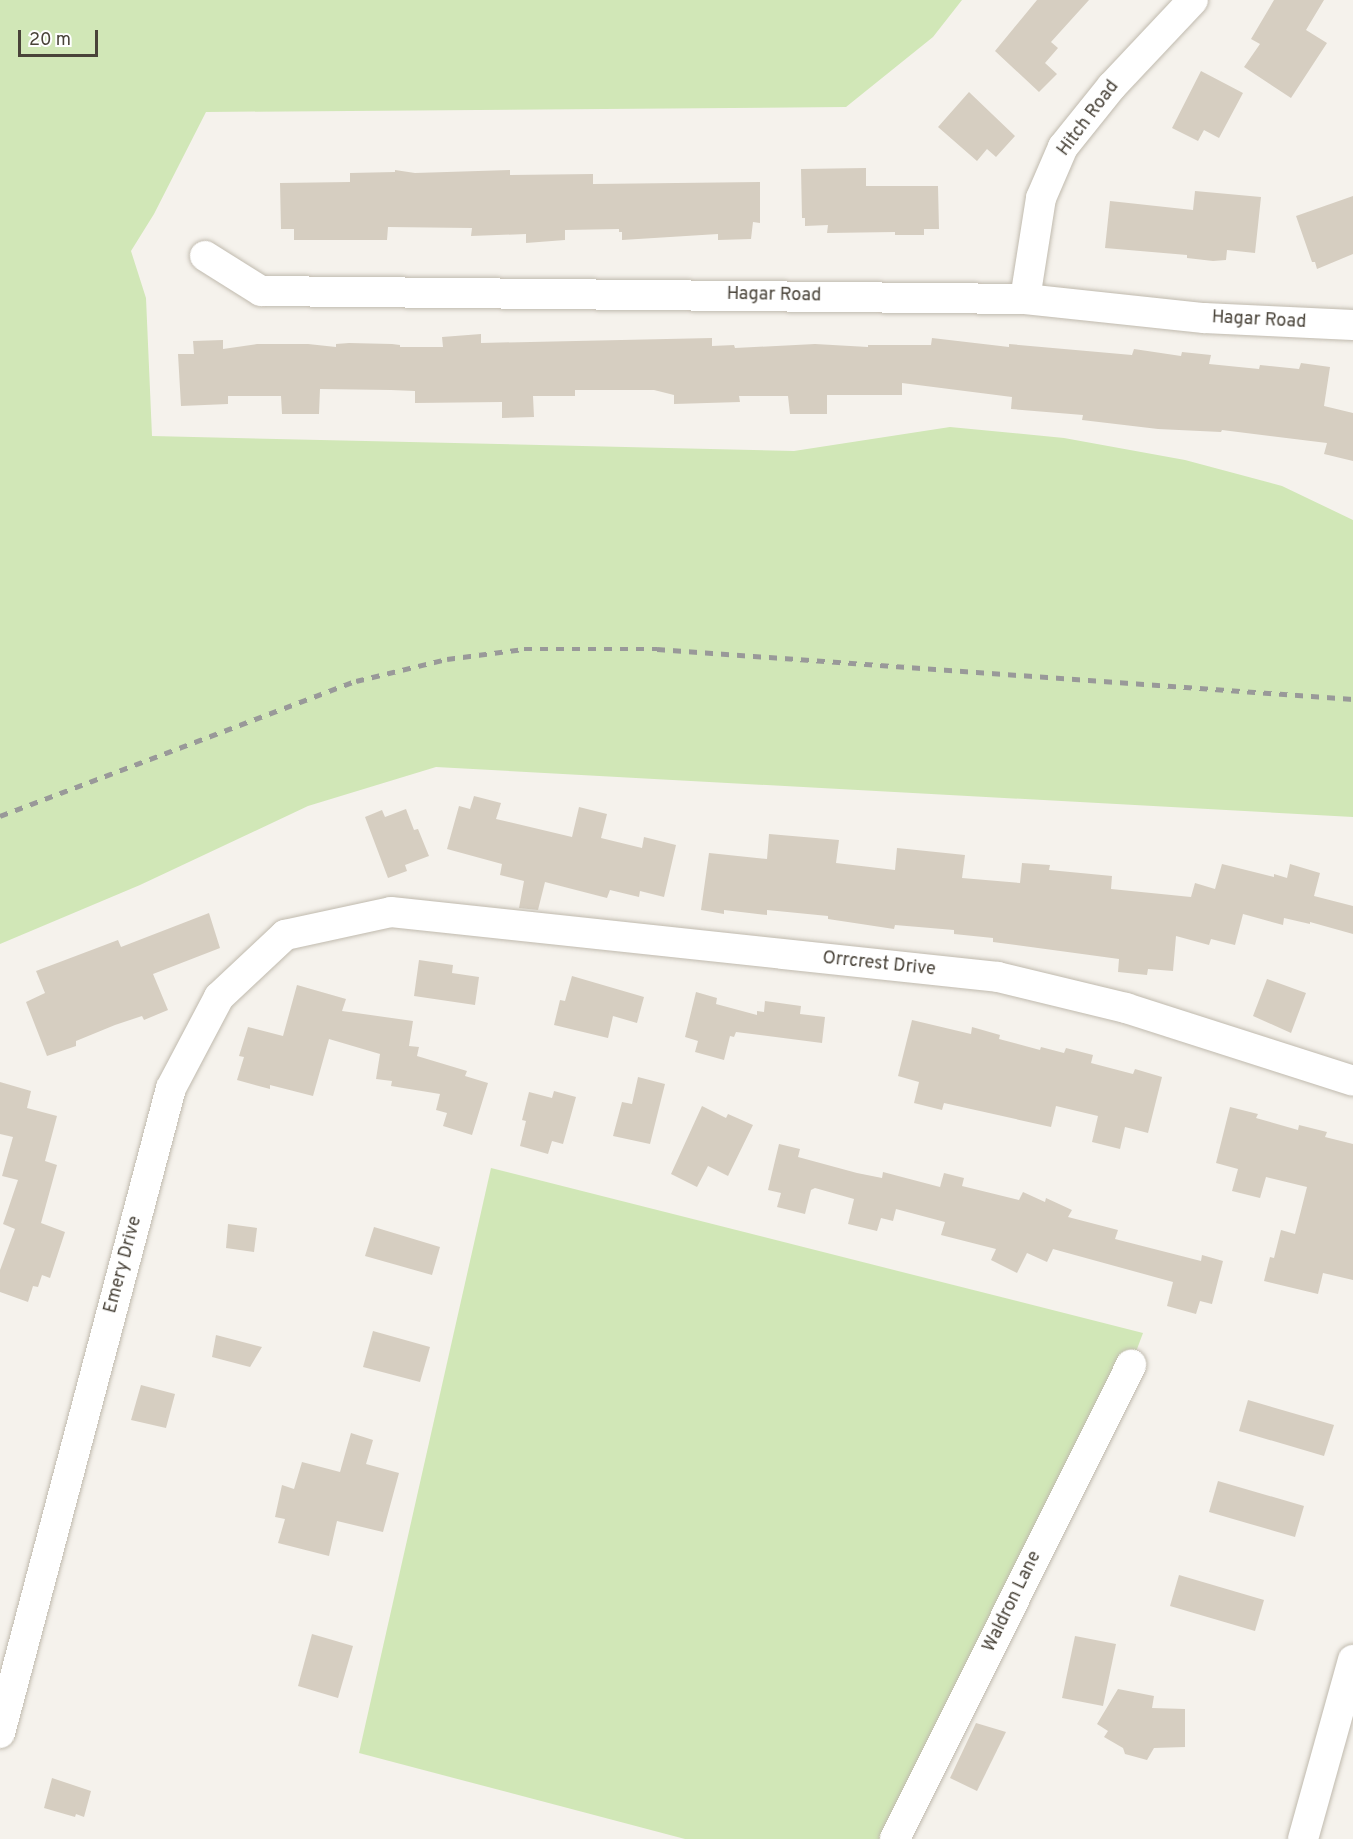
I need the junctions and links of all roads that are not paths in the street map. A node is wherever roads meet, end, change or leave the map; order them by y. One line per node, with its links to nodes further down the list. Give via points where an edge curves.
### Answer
1 (1192, 0): 3 (street, Hitch Road, via 1112,86 1063,147 1041,198)
2 (205, 256): 3 (street, Hagar Road, via 261,291)
3 (1025, 299): 4 (street, Hagar Road, via 1204,318)
4 (1353, 325)
5 (391, 912): 6 (street, Orrcrest Drive, via 998,977 1126,1008); 9 (street, Emery Drive, via 285,935 219,997 171,1088)
6 (1353, 1081)
7 (1131, 1365): 10 (street, Waldron Lane)
8 (1353, 1660): 11 (street)
9 (0, 1733)
10 (895, 1839)
11 (1303, 1839)

